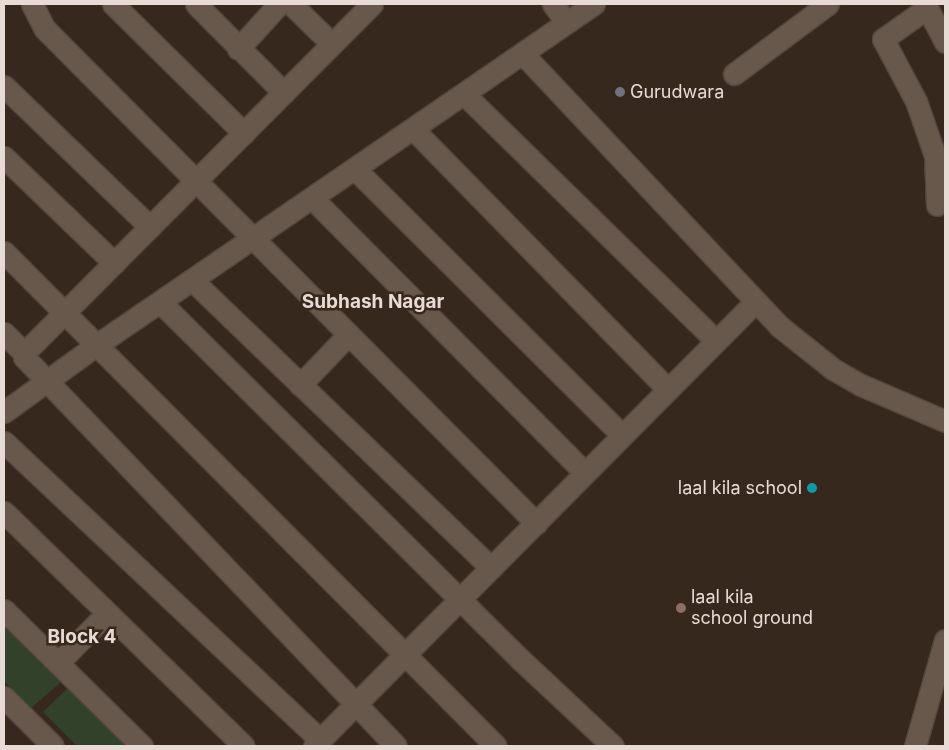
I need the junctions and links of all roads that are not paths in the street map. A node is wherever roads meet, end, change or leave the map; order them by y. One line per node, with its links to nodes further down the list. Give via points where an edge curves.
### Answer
1 (32, 4): 24 (street, via 45,29)
2 (113, 4): 21 (street)
3 (196, 4): 14 (street)
4 (280, 4): 14 (street)
5 (291, 4): 13 (street)
6 (372, 4): 13 (street)
7 (553, 4): 11 (street)
8 (594, 4): 11 (street)
9 (828, 4): 16 (street)
10 (926, 6): 12 (street); 26 (street, via 883,39 916,101 935,156)
11 (566, 22): 15 (street)
12 (944, 37)
13 (332, 44): 18 (street)
14 (238, 49): 18 (street)
15 (523, 54): 19 (street); 33 (street)
16 (734, 74)
17 (4, 86): 27 (street)
18 (284, 93): 21 (street)
19 (464, 94): 20 (street); 37 (street)
20 (413, 129): 23 (street); 42 (street)
21 (244, 133): 24 (street)
22 (4, 157): 30 (street)
23 (355, 169): 25 (street); 45 (street)
24 (196, 181): 27 (street); 28 (street)
25 (312, 198): 28 (street); 47 (street)
26 (937, 205)
27 (150, 227): 30 (street)
28 (252, 239): 31 (street); 36 (street)
29 (4, 252): 34 (street)
30 (114, 263): 34 (street)
31 (192, 280): 32 (street); 41 (street)
32 (160, 302): 38 (street); 51 (street)
33 (755, 302): 37 (street); 44 (street, via 779,326 833,369 861,386)
34 (63, 314): 38 (street); 39 (street)
35 (4, 333): 39 (street)
36 (348, 335): 41 (street); 49 (street)
37 (716, 341): 42 (street)
38 (95, 346): 40 (street); 55 (street)
39 (24, 354): 40 (street, via 26,361)
40 (45, 381): 43 (street); 59 (street)
41 (300, 385): 50 (street)
42 (668, 390): 45 (street)
43 (4, 412)
44 (945, 420)
45 (622, 435): 47 (street)
46 (4, 442): 60 (street)
47 (585, 473): 49 (street)
48 (4, 512): 53 (street)
49 (536, 523): 50 (street)
50 (490, 568): 51 (street)
51 (461, 598): 55 (street); 66 (street)
52 (4, 610): 56 (street)
53 (107, 613): 56 (street); 63 (street)
54 (945, 640): 57 (street)
55 (404, 656): 59 (street); 65 (street)
56 (58, 663): 62 (street)
57 (938, 692): 67 (street)
58 (4, 697): 61 (street)
59 (354, 706): 60 (street); 64 (street)
60 (317, 743)
61 (53, 746)
62 (142, 746)
63 (244, 746)
64 (396, 746)
65 (496, 746)
66 (613, 746)
67 (914, 746)

